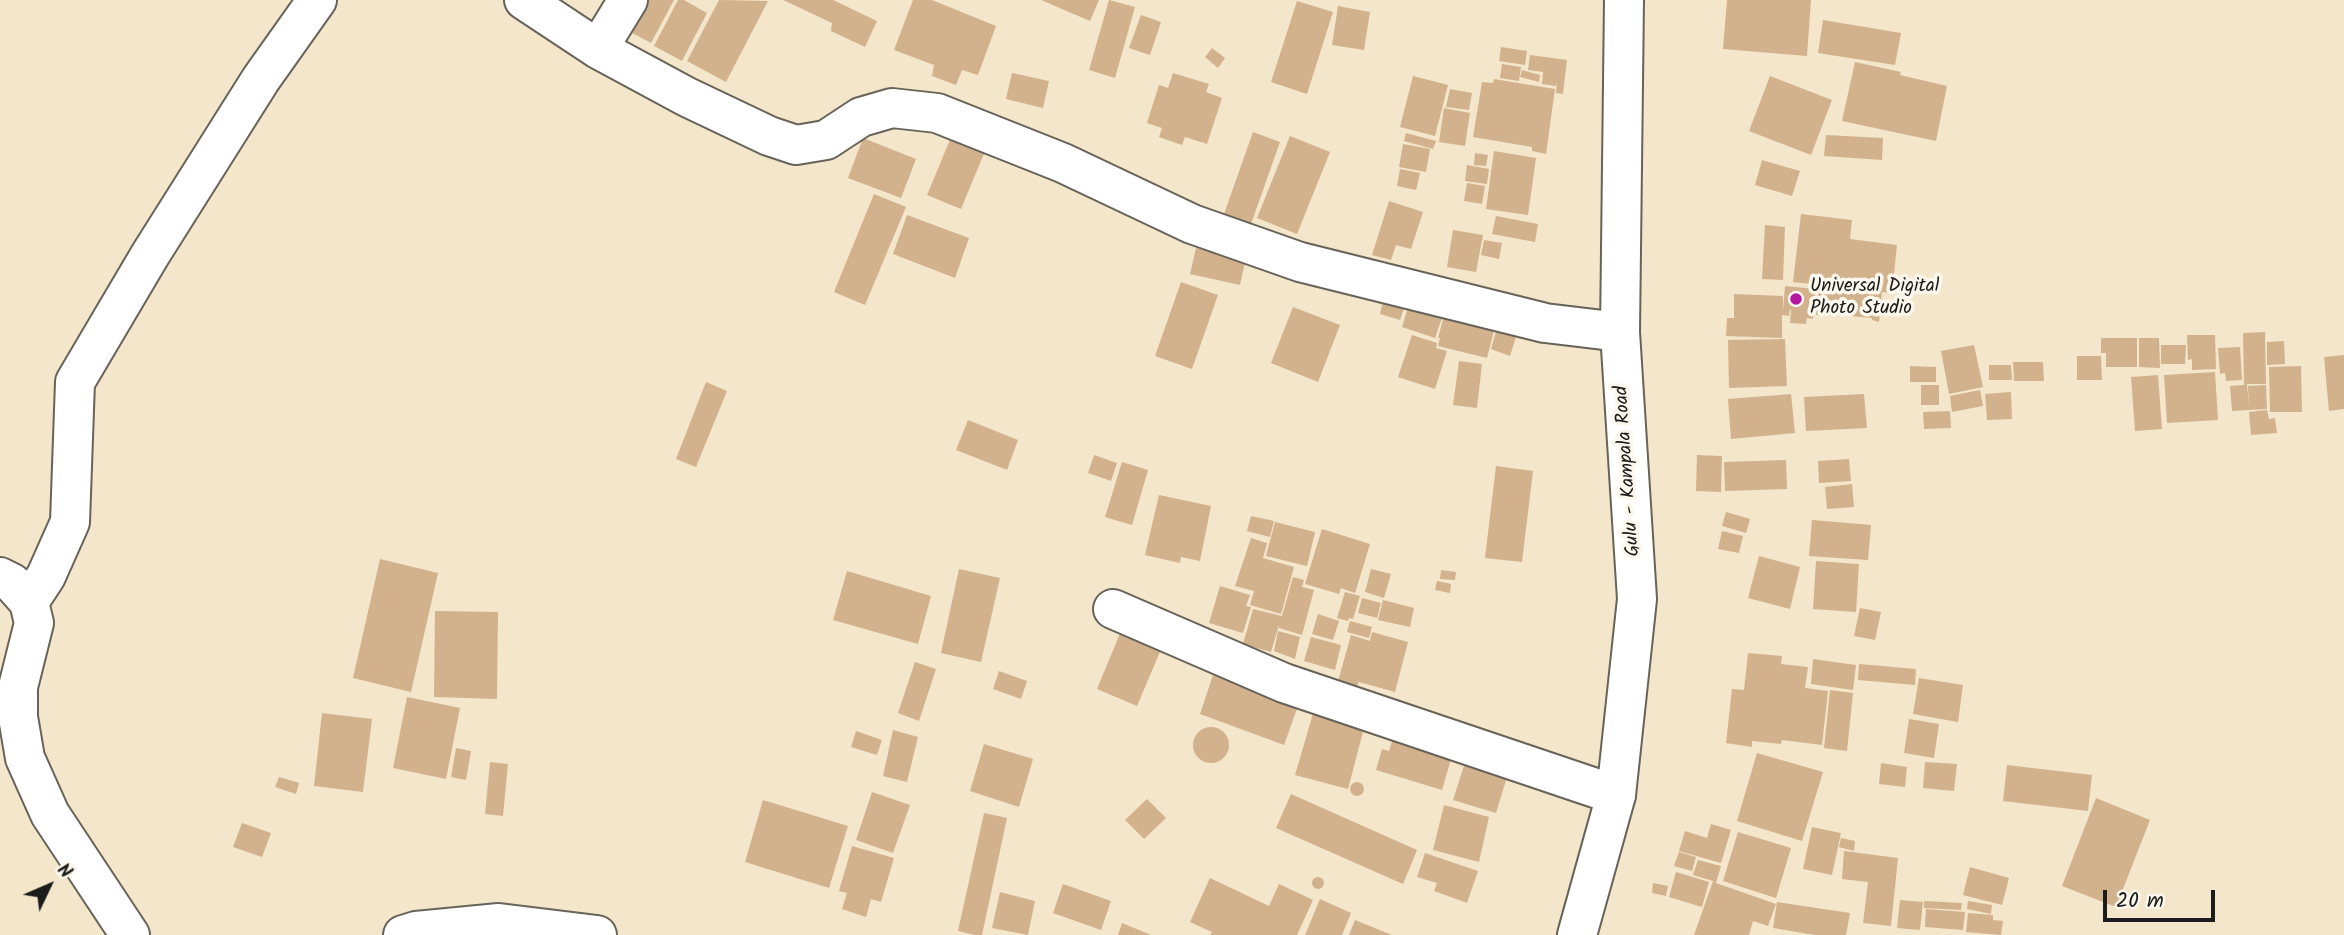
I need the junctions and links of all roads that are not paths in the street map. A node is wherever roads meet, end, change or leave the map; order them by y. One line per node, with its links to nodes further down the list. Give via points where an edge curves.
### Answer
1 (317, 0): 8 (street, via 261,79 75,382 69,522 46,576)
2 (524, 0): 5 (street)
3 (628, 0): 5 (street)
4 (1624, 0): 6 (street, Gulu - Kampala Road)
5 (598, 49): 6 (street, via 746,125 796,145 826,140 861,117 892,108 937,113 1063,163 1192,224 1300,262 1545,323)
6 (1620, 332): 10 (street, Gulu - Kampala Road, via 1637,599)
7 (0, 577): 8 (street)
8 (29, 602): 11 (street, via 34,623 18,687 25,758 50,814)
9 (1113, 609): 10 (street, via 1284,683)
10 (1616, 795): 14 (street, Gulu - Kampala Road)
11 (130, 935)
12 (403, 935): 13 (street, via 499,923)
13 (597, 935)
14 (1577, 935)

